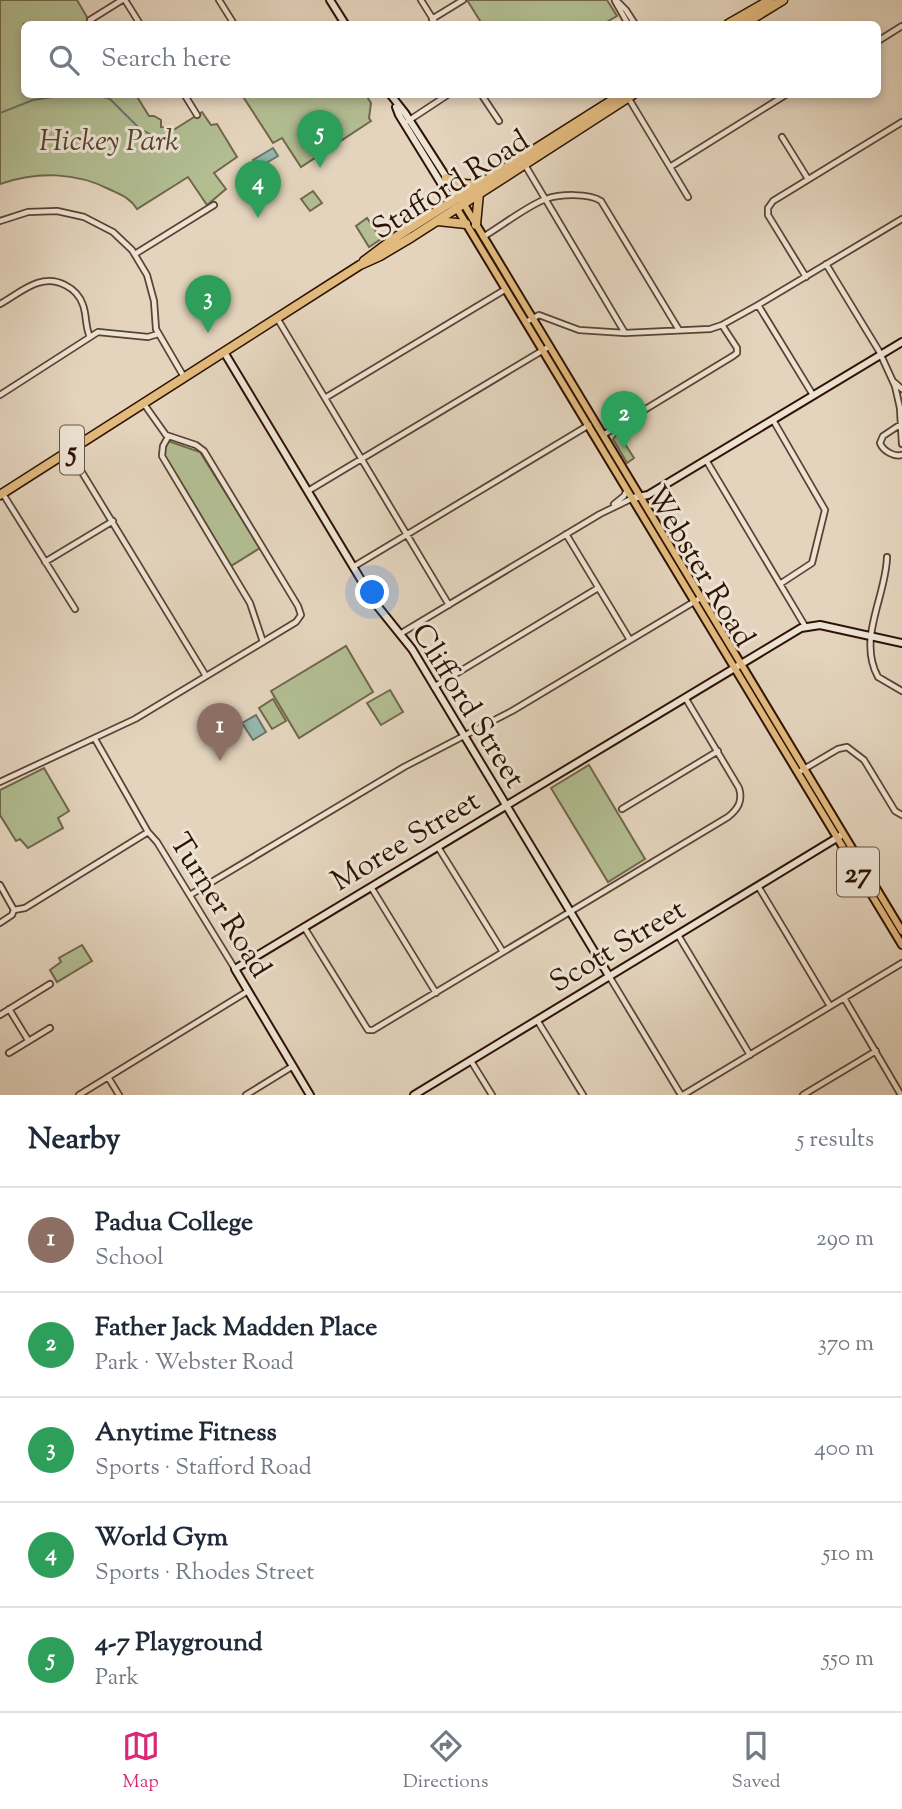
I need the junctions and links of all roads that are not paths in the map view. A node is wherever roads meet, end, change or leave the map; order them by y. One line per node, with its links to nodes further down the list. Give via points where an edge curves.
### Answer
1 (123, 0): 10 (street); 11 (street)
2 (219, 0): 12 (street)
3 (330, 0): 13 (street)
4 (421, 0): 9 (street)
5 (463, 0): 9 (street)
6 (615, 0): 14 (street); 15 (street)
7 (771, 0): 16 (highway)
8 (783, 0): 17 (highway)
9 (432, 19)
10 (90, 20)
11 (138, 21)
12 (232, 21)
13 (343, 21)
14 (626, 21)
15 (633, 21)
16 (733, 21)
17 (749, 21)
18 (902, 26): 19 (street)
19 (881, 39)
20 (186, 98): 28 (street)
21 (392, 98): 30 (street, Webster Road)
22 (443, 98): 30 (street)
23 (484, 98): 29 (street)
24 (625, 98): 33 (highway, Stafford Road / 5)
25 (625, 98): 37 (highway, Stafford Road / 5)
26 (629, 98): 34 (street)
27 (781, 98): 34 (street)
28 (197, 115)
29 (499, 121)
30 (407, 122): 35 (street, Webster Road); 40 (street, Webster Road)
31 (902, 122): 36 (street)
32 (782, 137): 36 (street)
33 (524, 164): 37 (highway, Stafford Road / 5); 39 (street)
34 (670, 167): 38 (street)
35 (446, 178): 37 (highway); 40 (street, Webster Road)
36 (808, 179): 51 (street, via 768,208)
37 (478, 189): 40 (highway, Stafford Road / 5); 46 (highway)
38 (688, 197)
39 (545, 199): 47 (street); 58 (street, via 587,195 601,201); 59 (street)
40 (457, 203): 43 (highway, Stafford Road / 5); 45 (main road, Webster Road / 27); 46 (main road, Webster Road / 27); 50 (highway, Stafford Road / 5, via 376,250)
41 (214, 205): 48 (street)
42 (902, 219): 49 (street)
43 (438, 220): 45 (highway); 50 (highway, Stafford Road / 5)
44 (0, 221): 48 (street, via 33,212 77,215 111,230)
45 (466, 224): 52 (main road, Webster Road / 27)
46 (476, 225): 47 (main road, Webster Road / 27)
47 (483, 237): 56 (main road, Webster Road / 27)
48 (135, 254): 60 (street, via 148,278)
49 (826, 264): 51 (street); 65 (street)
50 (359, 265): 55 (highway, Stafford Road / 5)
51 (806, 277): 54 (street)
52 (506, 289): 56 (main road, Webster Road / 27); 71 (street)
53 (0, 304): 61 (street, via 39,282 60,282 82,301)
54 (758, 305): 57 (street); 70 (street)
55 (276, 318): 64 (highway, Stafford Road / 5); 71 (street)
56 (529, 320): 59 (street, via 544,316 579,330); 63 (main road, Webster Road / 27)
57 (722, 325): 58 (street); 77 (street, via 737,348 733,356)
58 (678, 330): 59 (street)
59 (625, 333)
60 (158, 334): 61 (street, via 148,337 104,331); 66 (street)
61 (90, 337): 69 (street)
62 (902, 342): 65 (street)
63 (547, 348): 76 (main road, Webster Road / 27); 77 (main road, Webster Road / 27); 82 (street)
64 (224, 352): 66 (highway, Stafford Road / 5); 85 (street, Clifford Street)
65 (880, 355): 67 (street); 70 (street)
66 (184, 377): 72 (highway, Stafford Road / 5)
67 (893, 381): 68 (street); 73 (street)
68 (902, 389)
69 (0, 395)
70 (813, 395): 74 (street)
71 (325, 398): 82 (street)
72 (144, 404): 78 (street); 80 (highway, Stafford Road / 5)
73 (901, 416): 75 (street)
74 (773, 419): 83 (street); 96 (street, via 825,510 810,565)
75 (901, 424): 79 (street); 81 (street, via 880,443)
76 (589, 425): 84 (main road, Webster Road / 27); 92 (street)
77 (603, 435): 87 (main road, Webster Road / 27)
78 (168, 437): 105 (street, via 162,456 250,603); 105 (street, via 204,451 298,606 301,615 296,622)
79 (902, 444)
80 (69, 451): 86 (highway, Stafford Road / 5); 90 (street)
81 (902, 455)
82 (362, 459): 85 (street); 92 (street)
83 (706, 460): 87 (street); 96 (street)
84 (628, 489): 88 (main road, Webster Road / 27); 89 (street)
85 (308, 491): 95 (street, Clifford Street)
86 (1, 494): 94 (street)
87 (641, 497): 88 (street); 98 (main road, Webster Road / 27)
88 (633, 498): 89 (street); 98 (main road, Webster Road / 27)
89 (611, 507): 91 (street)
90 (113, 521): 94 (street); 108 (street)
91 (566, 534): 97 (street); 99 (street)
92 (407, 535): 95 (street); 99 (street)
93 (887, 557): 103 (street)
94 (45, 562): 100 (street)
95 (353, 567): 102 (street, Clifford Street, via 380,612)
96 (780, 584): 101 (street)
97 (598, 588): 104 (street); 109 (street)
98 (698, 599): 104 (street); 107 (main road, Webster Road / 27)
99 (449, 605): 102 (street)
100 (75, 609)
101 (805, 626): 103 (street, via 820,625); 107 (street, Moree Street)
102 (400, 634): 109 (street, Clifford Street)
103 (870, 638): 106 (street); 110 (street, via 876,674)
104 (630, 640): 112 (street)
105 (263, 642): 108 (street)
106 (902, 643)
107 (739, 666): 111 (street, Moree Street); 115 (main road, Webster Road / 27)
108 (205, 676): 113 (street)
109 (434, 687): 112 (street, Clifford Street)
110 (902, 691)
111 (686, 699): 114 (street); 117 (street, Moree Street)
112 (463, 735): 117 (street, Clifford Street); 126 (street)
113 (95, 739): 116 (street); 120 (street, Turner Road)
114 (718, 751): 118 (street); 128 (street, via 739,788 737,809)
115 (802, 770): 119 (street, via 838,749 849,748 864,760); 121 (main road, Webster Road / 27)
116 (0, 782)
117 (506, 807): 122 (street, Moree Street); 128 (street, Clifford Street)
118 (622, 809)
119 (902, 815)
120 (148, 832): 126 (street, Turner Road); 127 (street, via 25,908)
121 (841, 836): 124 (street, Scott Street); 131 (main road, Webster Road / 27); 133 (main road, Webster Road / 27)
122 (438, 846): 125 (street, Moree Street); 134 (street)
123 (0, 885): 127 (street)
124 (758, 886): 132 (street, Scott Street); 142 (street)
125 (371, 887): 130 (street, Moree Street); 140 (street)
126 (190, 895): 136 (street, Turner Road)
127 (14, 910): 129 (street)
128 (570, 912): 134 (street); 137 (street, Clifford Street)
129 (0, 923)
130 (304, 927): 136 (street, Moree Street); 140 (street, via 368,1030)
131 (902, 931)
132 (677, 934): 137 (street, Scott Street); 150 (street)
133 (902, 945)
134 (503, 952): 140 (street)
135 (902, 963): 141 (street)
136 (235, 969): 139 (street, Turner Road)
137 (609, 976): 145 (street, Scott Street); 161 (street)
138 (50, 984): 143 (street)
139 (248, 991): 152 (street, Turner Road); 153 (street)
140 (436, 993)
141 (844, 998): 142 (street); 148 (street)
142 (830, 1006): 150 (street)
143 (9, 1009): 144 (street); 147 (street)
144 (0, 1015)
145 (537, 1020): 151 (street, Scott Street); 160 (street)
146 (50, 1028): 147 (street)
147 (28, 1040): 149 (street)
148 (876, 1051): 162 (street); 163 (street)
149 (9, 1053)
150 (750, 1055): 161 (street)
151 (471, 1061): 158 (street, Scott Street); 159 (street)
152 (293, 1066): 156 (street); 157 (street, Turner Road)
153 (108, 1077): 154 (street); 155 (street)
154 (79, 1095)
155 (119, 1095)
156 (246, 1095)
157 (310, 1095)
158 (414, 1095)
159 (492, 1095)
160 (583, 1095)
161 (682, 1095)
162 (803, 1095)
163 (901, 1095)

